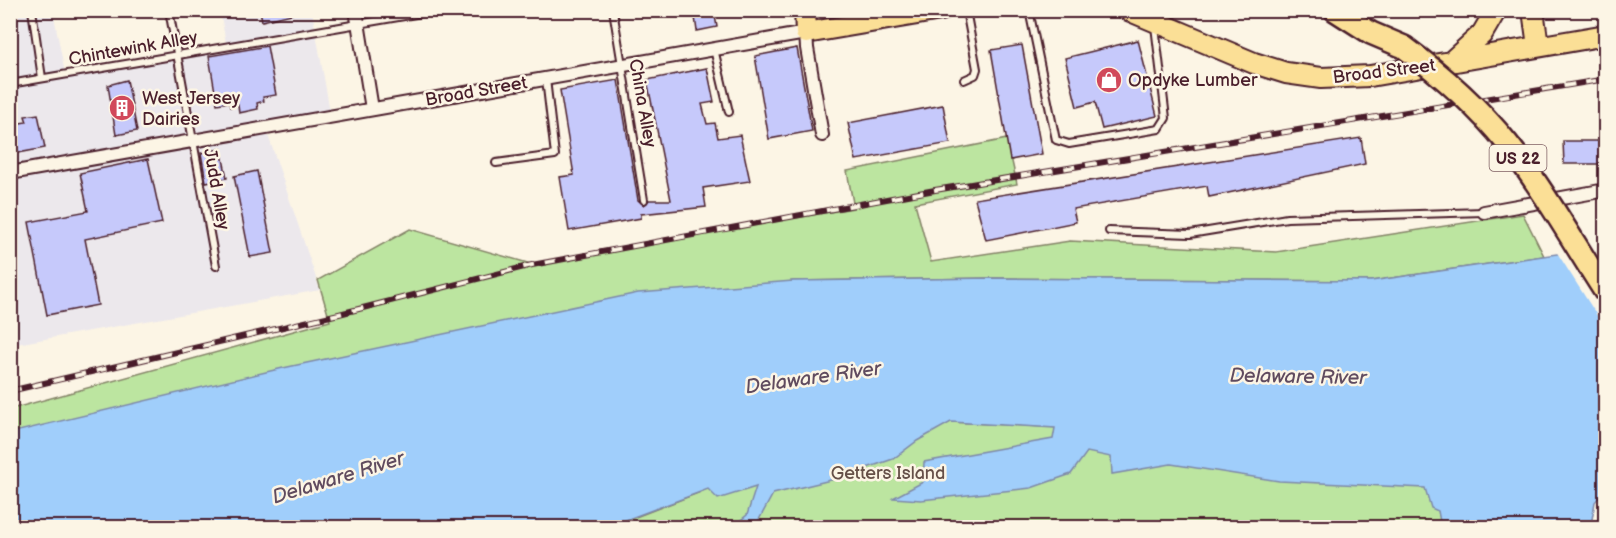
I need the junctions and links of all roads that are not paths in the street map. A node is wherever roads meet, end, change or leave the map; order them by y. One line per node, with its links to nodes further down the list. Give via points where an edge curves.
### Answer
1 (32, 10): 26 (lane)
2 (169, 10): 23 (lane, Judd Alley)
3 (356, 10): 17 (street)
4 (439, 10): 17 (lane, Chintewink Alley)
5 (613, 10): 25 (lane, China Alley)
6 (805, 10): 18 (main road)
7 (941, 10): 18 (main road, Broad Street)
8 (966, 10): 28 (lane, via 977,69 975,75)
9 (1029, 10): 16 (lane, via 1056,140 1069,144 1158,129 1166,118)
10 (1128, 10): 16 (main road, Broad Street)
11 (1335, 10): 21 (highway, US 22, via 1371,33)
12 (1362, 10): 21 (highway, US 22)
13 (1496, 10): 24 (main road, via 1482,34)
14 (1533, 10): 20 (main road)
15 (1544, 10): 20 (main road)
16 (1155, 22): 24 (main road, Broad Street, via 1276,71 1309,77 1358,77)
17 (358, 24): 23 (lane, Chintewink Alley); 30 (street)
18 (806, 33): 22 (street, Broad Street); 32 (street)
19 (1605, 35): 20 (main road, Broad Street)
20 (1544, 45): 24 (main road, Broad Street)
21 (1404, 47): 41 (highway, US 22, bridge, via 1459,91 1500,134)
22 (714, 49): 25 (street, Broad Street); 31 (lane)
23 (176, 56): 26 (lane, Chintewink Alley); 33 (lane, Judd Alley)
24 (1449, 62)
25 (621, 65): 27 (street, Broad Street); 37 (lane, China Alley)
26 (42, 78): 29 (lane, Chintewink Alley)
27 (546, 78): 30 (street, Broad Street); 34 (lane, via 555,155)
28 (964, 80)
29 (10, 84)
30 (372, 109): 33 (street, Broad Street)
31 (729, 112)
32 (822, 135)
33 (193, 140): 35 (street, Broad Street); 40 (lane, Judd Alley)
34 (496, 163)
35 (10, 173)
36 (1605, 190): 38 (street)
37 (644, 200)
38 (1484, 212): 39 (lane, via 1287,218 1190,234)
39 (1109, 231)
40 (216, 266)
41 (1605, 293)

